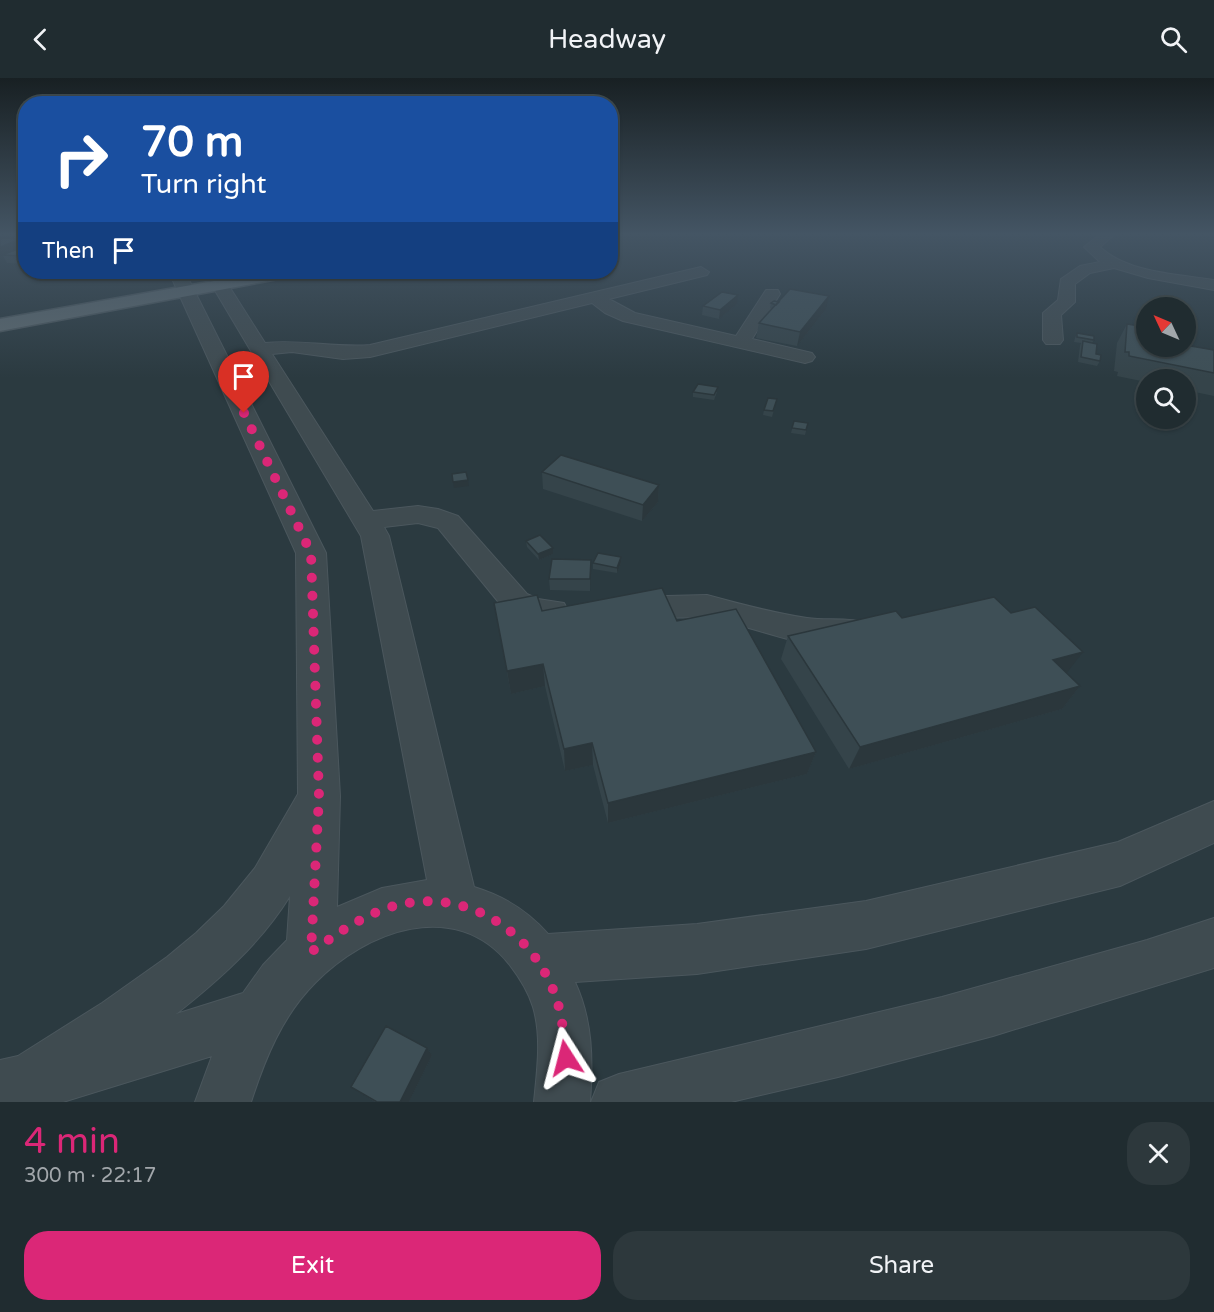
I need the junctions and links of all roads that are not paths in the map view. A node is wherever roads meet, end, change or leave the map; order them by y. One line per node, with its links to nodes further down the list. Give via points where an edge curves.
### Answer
1 (173, 283): 8 (main road, via 138,299)
2 (183, 283): 15 (street, via 311,553)
3 (220, 283): 11 (street)
4 (655, 283): 7 (street)
5 (1067, 283): 9 (street, via 1066,302 1052,313)
6 (772, 294): 10 (street)
7 (595, 297): 10 (street, via 629,317); 11 (street, via 370,351 343,353 292,346)
8 (0, 325)
9 (1053, 340)
10 (741, 342): 12 (street)
11 (261, 349): 13 (street)
12 (806, 357)
13 (365, 521): 14 (street, via 417,514 441,518 516,602 534,610 707,607 823,633); 17 (street, via 375,536)
14 (882, 628)
15 (319, 796): 19 (street); 22 (street, via 273,882 223,940 120,1023)
16 (1214, 821): 20 (street, via 1120,864 866,925 697,949)
17 (455, 904): 19 (street, via 420,902 384,909 347,926); 20 (street, via 487,914 515,933)
18 (1214, 943): 25 (street, via 1044,996)
19 (311, 952): 21 (street)
20 (538, 960): 24 (street, via 558,1003 566,1058)
21 (259, 1014): 22 (street); 23 (street, via 238,1056)
22 (12, 1086)
23 (223, 1102)
24 (562, 1102)
25 (619, 1102)

